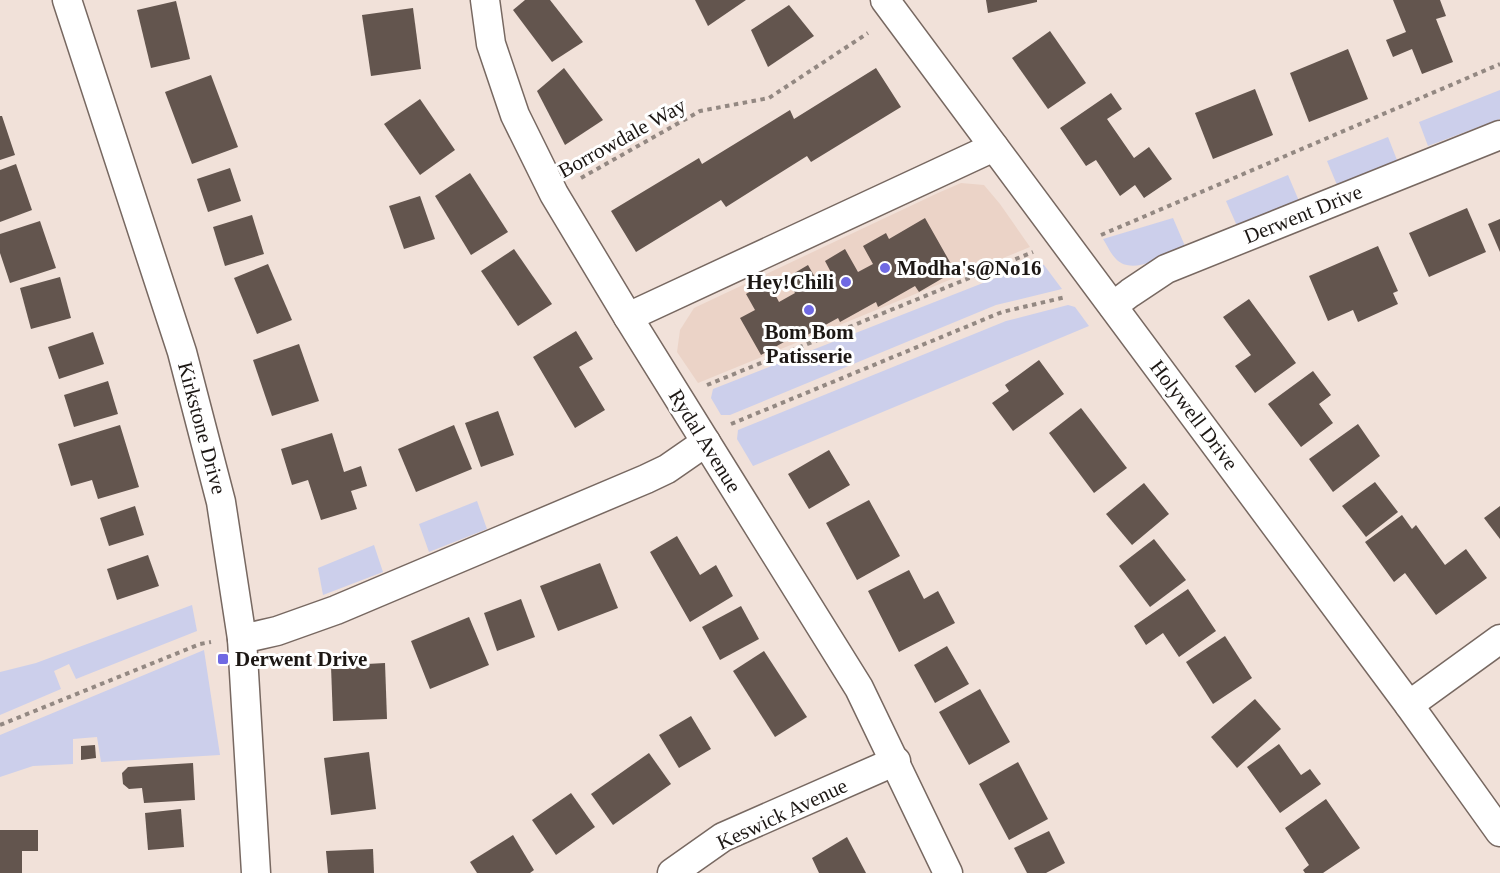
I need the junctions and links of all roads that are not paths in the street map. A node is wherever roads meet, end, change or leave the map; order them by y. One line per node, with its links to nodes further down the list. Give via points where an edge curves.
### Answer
1 (67, 0): 9 (street, Kirkstone Drive, via 203,427 221,502)
2 (485, 0): 7 (street, Rydal Avenue, via 491,44 515,115 554,194)
3 (891, 7): 5 (street, Holywell Drive)
4 (1500, 135): 6 (street, Derwent Drive, via 1166,269 1130,293)
5 (994, 147): 6 (street, Holywell Drive); 7 (street)
6 (1106, 297): 11 (street, Holywell Drive)
7 (628, 317): 8 (street, Rydal Avenue)
8 (706, 442): 9 (street, via 646,479 411,579 307,621); 12 (street, Rydal Avenue, via 859,688)
9 (242, 639): 14 (street, Kirkstone Drive)
10 (1500, 639): 11 (street)
11 (1409, 705): 13 (street, Holywell Drive)
12 (896, 761): 15 (street, Keswick Avenue, via 723,837); 16 (street, Rydal Avenue)
13 (1500, 832)
14 (256, 873)
15 (672, 873)
16 (948, 873)

